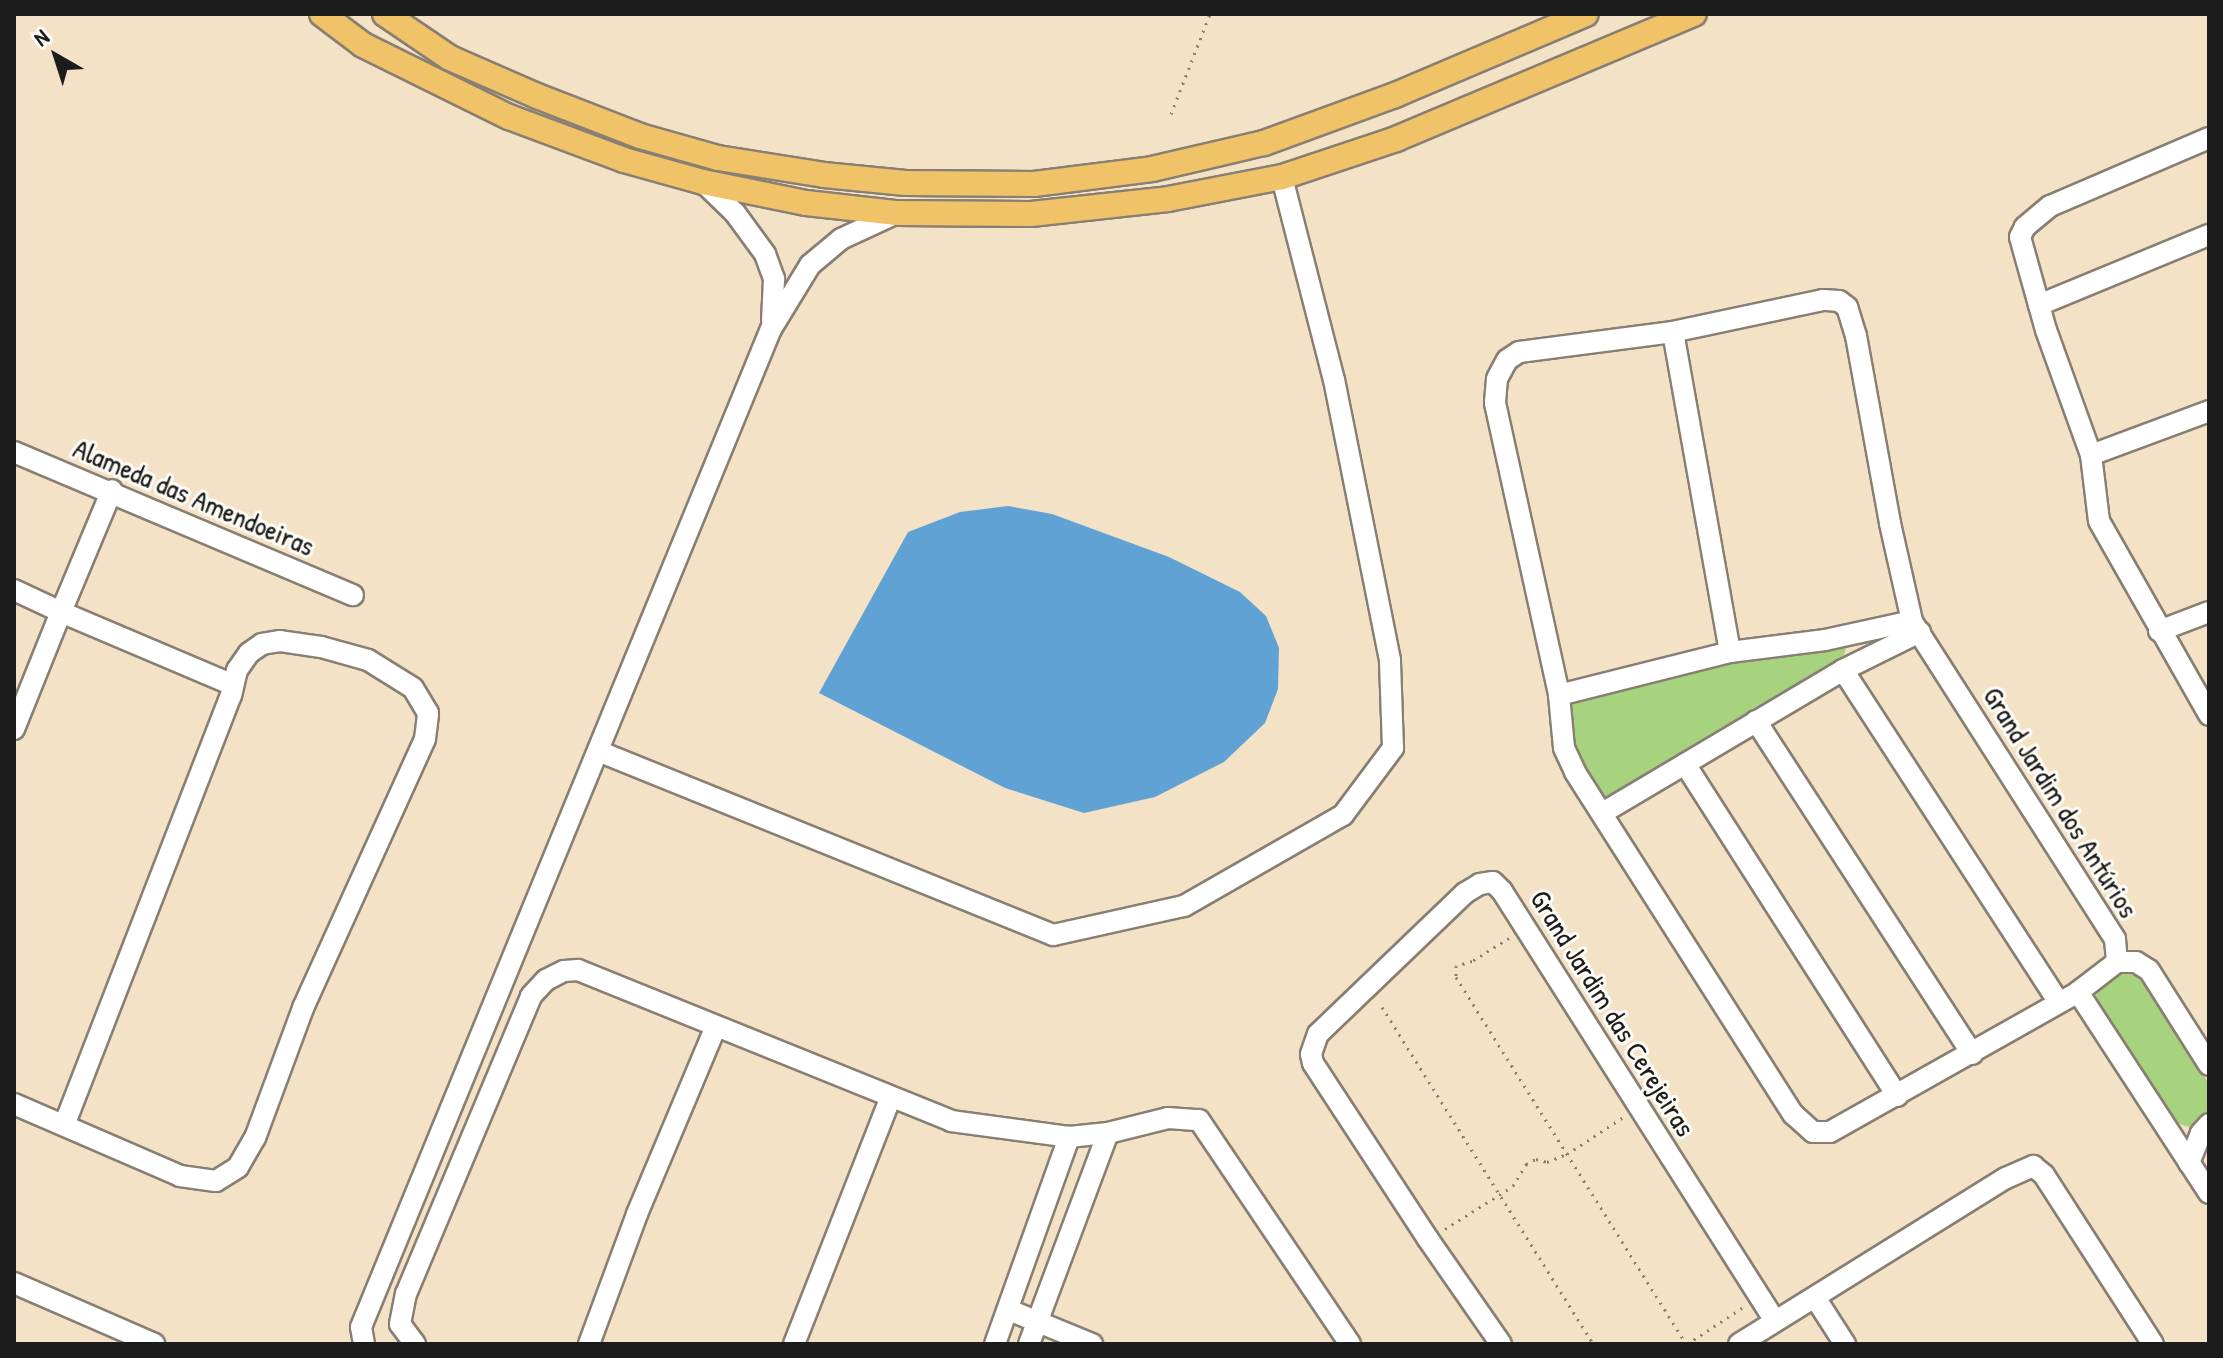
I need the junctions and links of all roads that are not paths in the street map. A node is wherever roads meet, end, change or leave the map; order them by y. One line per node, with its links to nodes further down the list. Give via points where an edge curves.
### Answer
1 (322, 14): 7 (main road, via 363,45 509,117 624,160)
2 (385, 14): 3 (main road, via 450,58 640,136 718,158 906,183 1034,184 1152,169 1264,143 1395,95)
3 (1586, 14)
4 (1694, 14): 6 (main road, via 1396,139)
5 (2209, 138): 10 (street, via 2078,192 2025,227 2020,237)
6 (1282, 177): 8 (main road, via 1168,199 1031,214); 30 (street, via 1334,380 1390,660 1393,748 1343,815 1184,906 1053,935)
7 (703, 182): 8 (main road, via 806,203); 11 (street, via 735,213 765,254 774,279)
8 (897, 213): 11 (street, via 841,239 810,265)
9 (2209, 235): 10 (street)
10 (2039, 305): 15 (street)
11 (771, 329): 30 (street)
12 (1673, 332): 21 (street, Grand Jardim dos Antúrios, via 1823,300 1847,307); 23 (street); 26 (street, Grand Jardim dos Antúrios, via 1519,352 1507,360 1497,379 1495,403)
13 (2209, 411): 15 (street)
14 (14, 452): 16 (street, Alameda das Amendoeiras)
15 (2091, 455): 22 (street, via 2099,521)
16 (112, 490): 18 (street, Alameda das Amendoeiras); 19 (street)
17 (14, 590): 19 (street)
18 (353, 595)
19 (61, 612): 25 (street); 29 (street)
20 (2209, 612): 22 (street)
21 (1916, 626): 23 (street); 24 (street); 33 (street, Grand Jardim dos Antúrios, via 2115,939)
22 (2159, 631): 27 (street)
23 (1730, 652): 26 (street)
24 (1843, 670): 28 (street); 35 (street)
25 (233, 685): 43 (street); 43 (street, via 249,653 262,644 280,641 333,650 368,660 413,688 428,713 425,739 303,1008 255,1138 238,1167 216,1181 180,1176)
26 (1559, 695): 32 (street, Grand Jardim dos Antúrios, via 1564,748)
27 (2209, 715)
28 (1756, 721): 31 (street); 37 (street)
29 (14, 729)
30 (598, 751): 54 (street, via 361,1327)
31 (1685, 764): 32 (street); 39 (street)
32 (1604, 812): 39 (street, Grand Jardim dos Antúrios, via 1804,1125 1813,1132 1830,1132)
33 (2117, 962): 34 (street, Grand Jardim dos Antúrios); 38 (street, Grand Jardim dos Antúrios, via 2136,962 2149,970)
34 (2078, 992): 35 (street, Grand Jardim dos Antúrios); 46 (street)
35 (2059, 1002): 37 (street, Grand Jardim dos Antúrios)
36 (715, 1028): 40 (street); 55 (street, via 594,974 564,971 546,980 531,996 406,1294 400,1324); 56 (street)
37 (1972, 1054): 39 (street, Grand Jardim dos Antúrios)
38 (2209, 1065)
39 (1897, 1096)
40 (890, 1099): 45 (street, via 951,1121); 57 (street)
41 (14, 1104): 43 (street)
42 (2209, 1124): 46 (street)
43 (64, 1125)
44 (1108, 1133): 45 (street); 51 (street); 61 (street, via 1168,1118 1199,1120)
45 (1069, 1137): 50 (street)
46 (2189, 1163): 47 (street)
47 (2209, 1193)
48 (15, 1287): 53 (street)
49 (1816, 1299): 52 (street); 64 (street); 65 (street, via 2033,1166 2044,1175)
50 (1009, 1310): 51 (street); 58 (street)
51 (1039, 1321): 59 (street); 60 (street)
52 (1775, 1321): 62 (street, Grand Jardim das Cerejeiras, via 1493,882 1465,893 1318,1034 1313,1063); 63 (street)
53 (154, 1344)
54 (364, 1344)
55 (415, 1344)
56 (589, 1344)
57 (794, 1344)
58 (995, 1344)
59 (1029, 1344)
60 (1092, 1344)
61 (1350, 1344)
62 (1501, 1344)
63 (1739, 1344)
64 (1845, 1344)
65 (2153, 1344)

